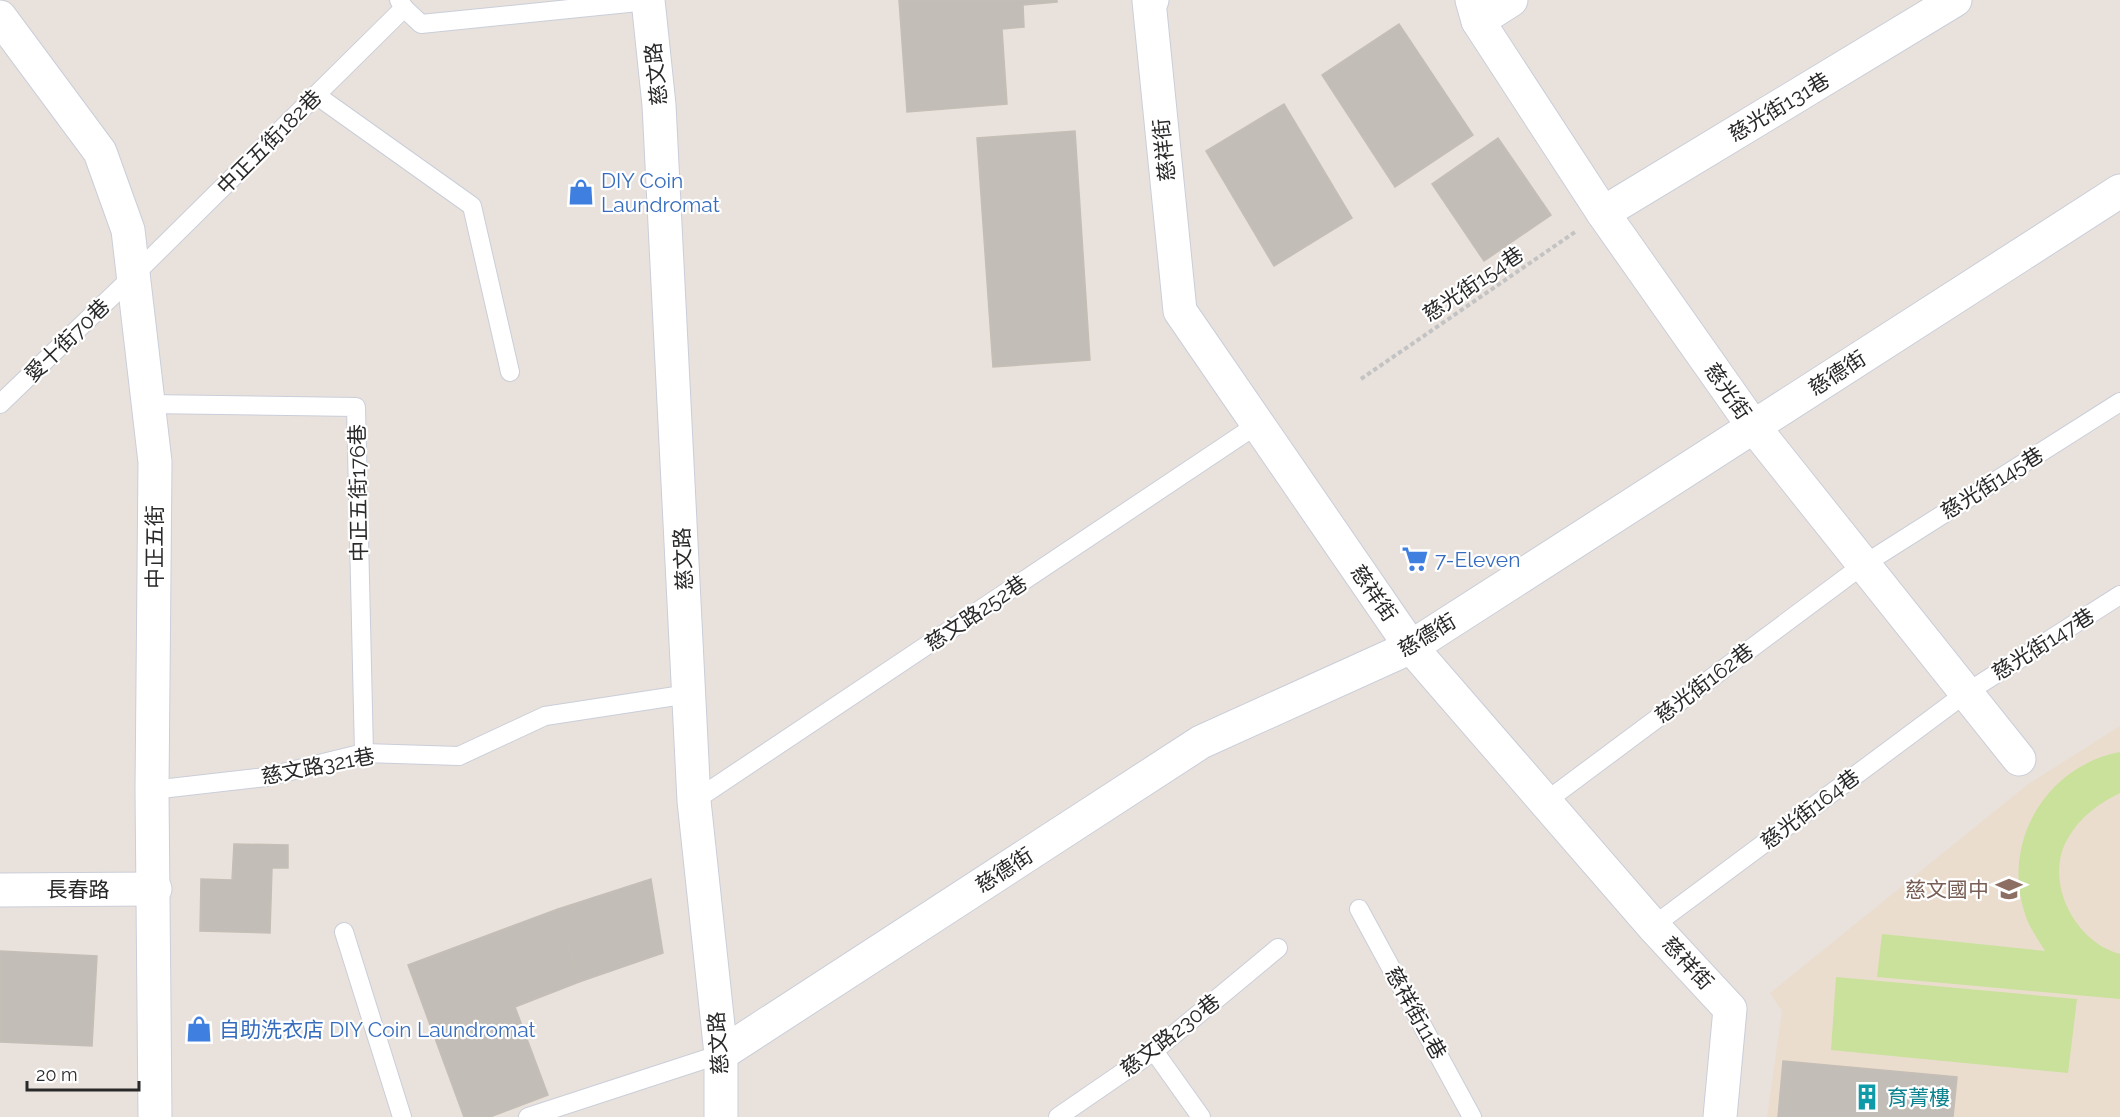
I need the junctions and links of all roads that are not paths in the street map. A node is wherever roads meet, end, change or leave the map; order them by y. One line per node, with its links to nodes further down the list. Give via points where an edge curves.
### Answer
1 (648, 0): 5 (lane, 中正五街182巷, via 421,24); 22 (street, 慈文路, via 659,105)
2 (1152, 0): 16 (street, 慈祥街, via 1149,1 1180,311)
3 (1510, 0): 6 (street)
4 (1955, 0): 10 (street, 慈光街131巷)
5 (402, 4): 8 (lane, 中正五街182巷)
6 (1475, 10): 10 (street, 慈光街)
7 (2, 25): 11 (street, 中正五街, via 100,152 128,230)
8 (316, 95): 11 (lane, 中正五街182巷); 12 (lane, via 472,206)
9 (2120, 191): 17 (street, 慈德街)
10 (1603, 213): 17 (street, 慈光街)
11 (133, 276): 14 (lane, 愛十街70巷); 15 (street, 中正五街)
12 (510, 372)
13 (2120, 402): 18 (lane, 慈光街145巷)
14 (0, 404)
15 (147, 404): 23 (lane, 中正五街176巷, via 356,407); 25 (street, 中正五街, via 154,462)
16 (1258, 424): 20 (street, 慈祥街); 26 (lane, 慈文路252巷)
17 (1753, 426): 18 (street, 慈光街); 20 (street, 慈德街)
18 (1863, 564): 21 (street, 慈光街); 27 (lane, 慈光街162巷)
19 (2120, 595): 21 (lane, 慈光街147巷)
20 (1411, 647): 27 (street, 慈祥街); 35 (street, 慈德街, via 1201,742)
21 (1966, 693): 24 (street, 慈光街); 31 (lane, 慈光街164巷)
22 (689, 694): 23 (lane, 慈文路321巷, via 545,716 459,756); 26 (street, 慈文路)
23 (364, 753): 25 (lane, 慈文路321巷, via 266,777)
24 (2019, 759)
25 (152, 790): 28 (street, 中正五街)
26 (694, 801): 35 (street, 慈文路)
27 (1545, 802): 31 (street, 慈祥街)
28 (155, 889): 29 (street, 長春路); 36 (street, 中正五街)
29 (0, 890)
30 (1359, 909): 42 (lane, 慈祥街11巷)
31 (1653, 926): 43 (street, 慈祥街, via 1730,1009)
32 (344, 932): 37 (lane)
33 (1278, 948): 34 (lane, 慈文路230巷)
34 (1154, 1051): 40 (lane, 慈文路230巷); 41 (lane)
35 (721, 1054): 38 (lane); 39 (street, 慈文路)
36 (156, 1117)
37 (402, 1117)
38 (528, 1117)
39 (721, 1117)
40 (1058, 1117)
41 (1201, 1117)
42 (1472, 1117)
43 (1720, 1117)

